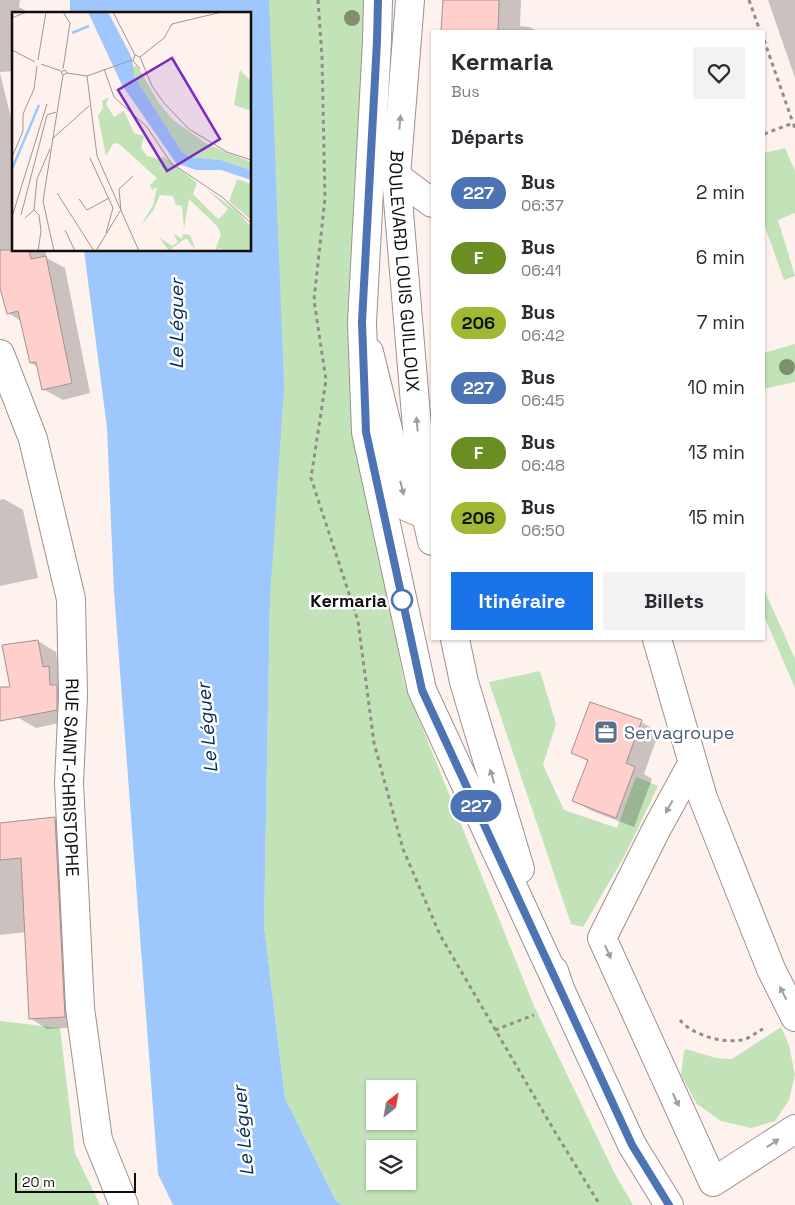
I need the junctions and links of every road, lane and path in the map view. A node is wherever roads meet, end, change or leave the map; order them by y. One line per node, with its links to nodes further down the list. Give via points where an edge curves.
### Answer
1 (378, 0): 11 (main road, BOULEVARD LOUIS GUILLOUX)
2 (410, 0): 9 (main road, BOULEVARD LOUIS GUILLOUX, one-way to 2)
3 (749, 0): 4 (path)
4 (760, 30)
5 (765, 43): 6 (path)
6 (793, 123): 7 (path); 8 (path)
7 (795, 128)
8 (765, 134)
9 (396, 176): 10 (main road); 13 (main road, BOULEVARD LOUIS GUILLOUX, one-way to 9)
10 (431, 202)
11 (362, 322): 14 (main road, one-way to 14, via 407,506); 19 (main road, BOULEVARD LOUIS GUILLOUX, via 366,432 422,690)
12 (0, 354): 23 (main road, RUE SAINT-CHRISTOPHE, via 32,439 71,599 73,696 69,783 80,1008 98,1140)
13 (426, 453): 14 (main road, BOULEVARD LOUIS GUILLOUX)
14 (430, 514): 15 (main road, BOULEVARD LOUIS GUILLOUX)
15 (431, 528)
16 (455, 640): 19 (main road, one-way to 16, via 526,889 464,682)
17 (657, 640): 18 (main road)
18 (692, 764): 21 (main road, one-way to 18, via 771,969); 22 (main road, one-way to 22, via 602,938 713,1182)
19 (560, 989): 24 (main road, via 632,1145)
20 (674, 1013): 21 (path, via 685,1026 713,1040 744,1039)
21 (794, 1015)
22 (795, 1128)
23 (124, 1205)
24 (669, 1205)

